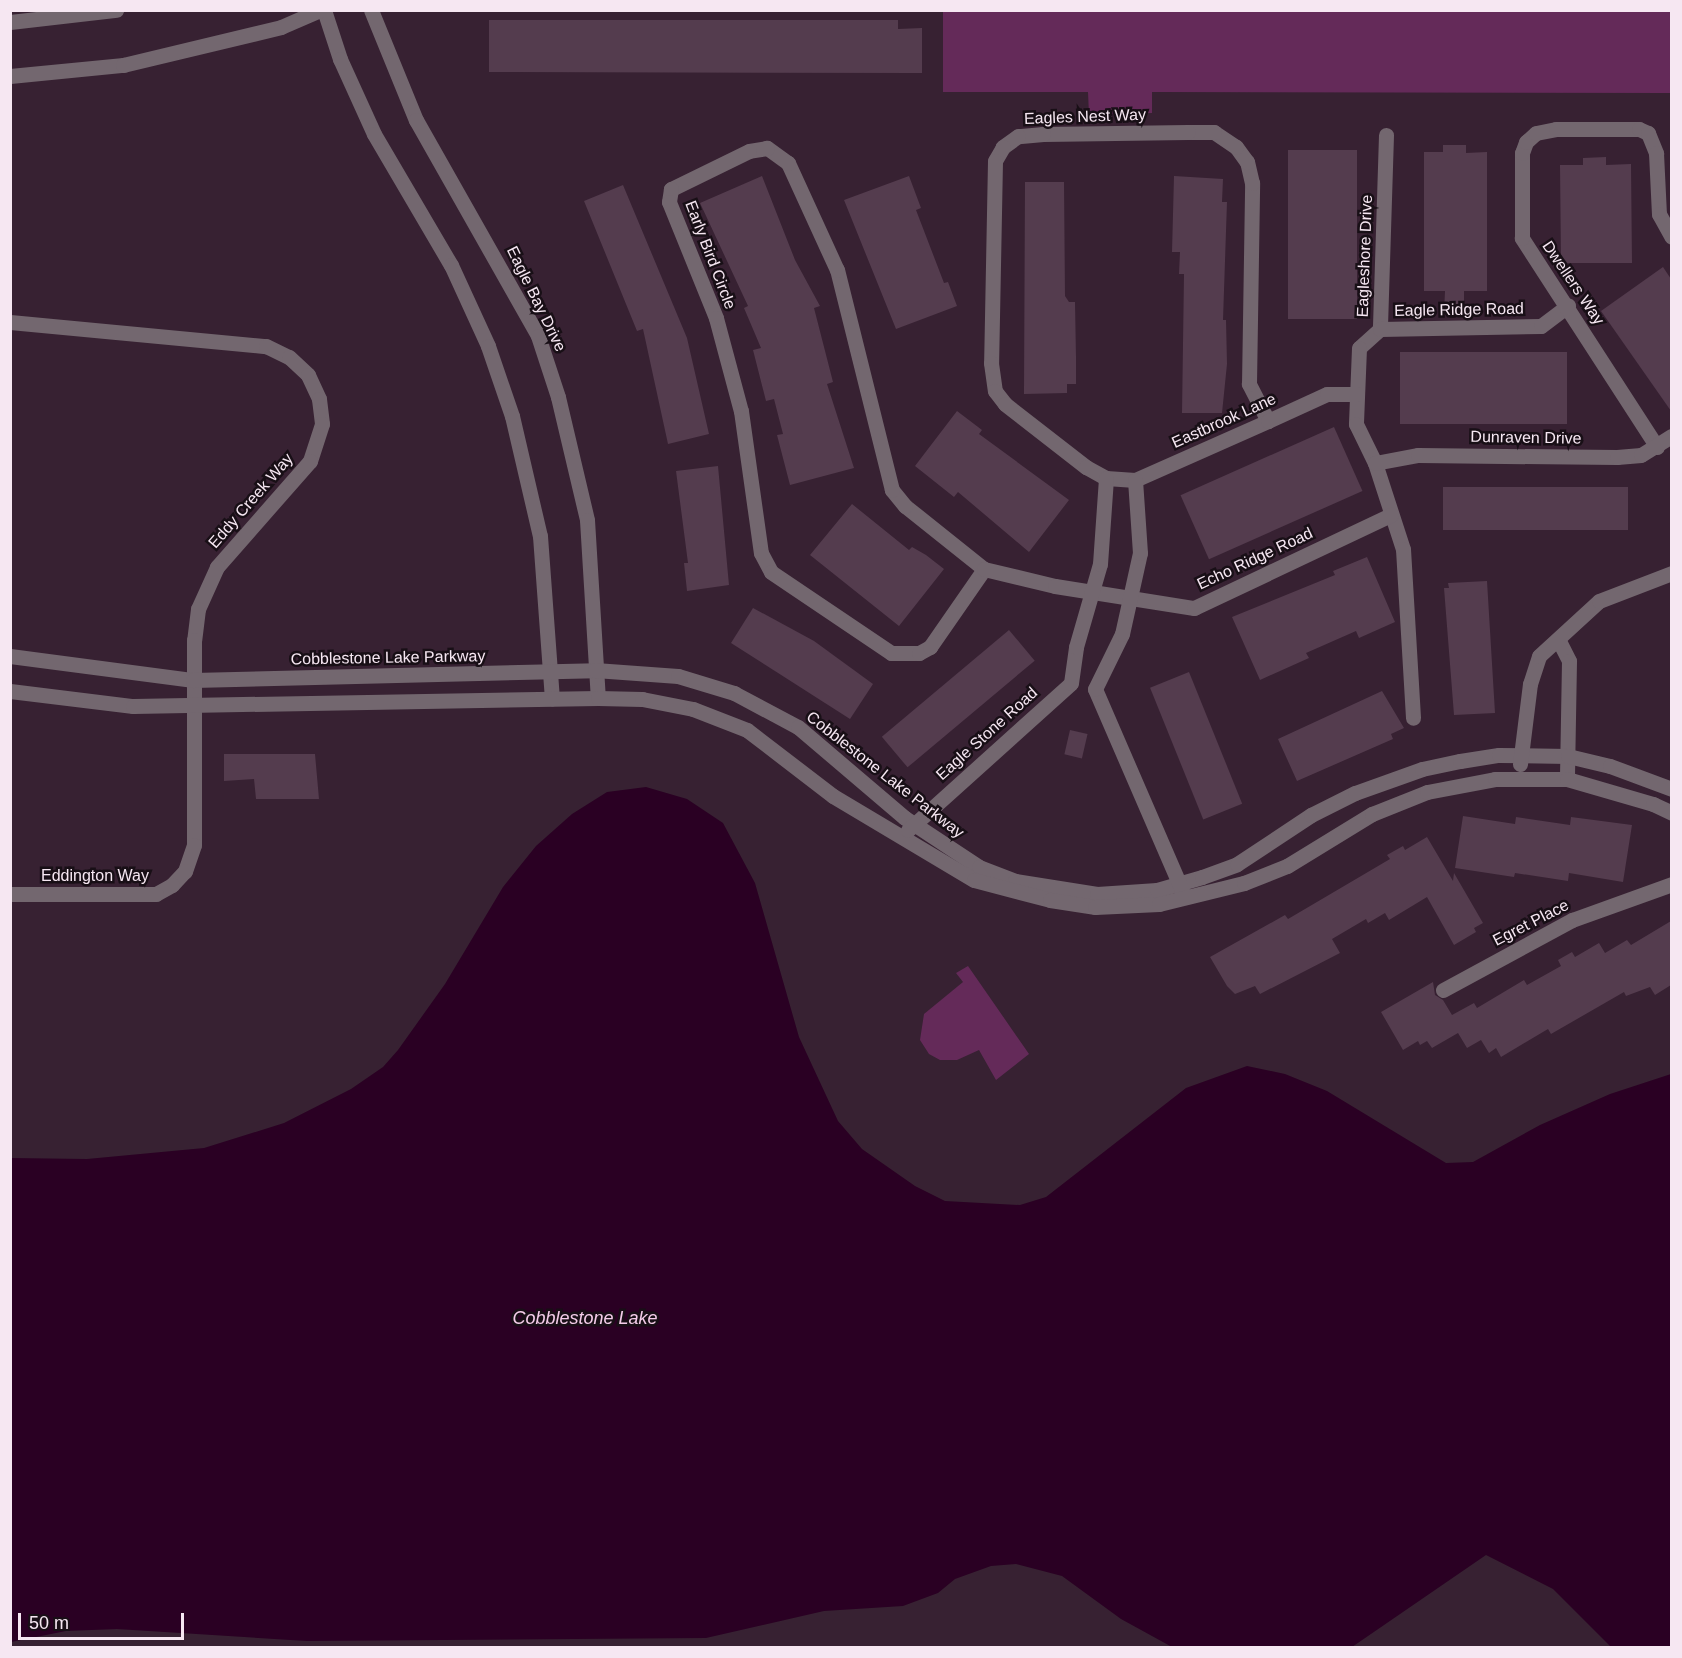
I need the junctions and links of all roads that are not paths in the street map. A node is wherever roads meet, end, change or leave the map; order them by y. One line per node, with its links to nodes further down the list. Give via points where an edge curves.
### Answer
1 (116, 10): 4 (street)
2 (322, 10): 5 (street, via 281,27 123,65); 26 (street, via 374,134 451,265 488,346 512,416 540,536)
3 (371, 10): 25 (street, Eagle Bay Drive, via 416,120 493,250 538,336 587,520)
4 (10, 22)
5 (10, 76)
6 (1386, 135): 10 (street, Eagleshore Drive)
7 (1671, 237): 8 (street, Dwellers Way, via 1659,214 1656,153 1648,133 1616,128 1536,133 1526,142 1522,153 1522,238)
8 (1568, 306): 10 (street, Eagle Ridge Road, via 1541,326); 14 (street, Dwellers Way)
9 (10, 322): 27 (street, Eddy Creek Way, via 266,346 299,365 314,387 322,411 316,450 209,580 195,625)
10 (1380, 329): 11 (street, Eagleshore Drive, via 1359,348)
11 (1357, 394): 12 (street, Eastbrook Lane, via 1327,394); 15 (street, Eagleshore Drive, via 1356,424)
12 (1268, 421): 16 (street, Eagles Nest Way, via 1249,384 1252,183 1247,162 1236,147 1215,132 1018,136 1003,147 995,161 991,363 995,391 1034,427); 17 (street, Eastbrook Lane)
13 (1671, 436): 14 (street, Dunraven Drive)
14 (1657, 447): 15 (street, Dunraven Drive, via 1641,455 1617,457 1418,455)
15 (1375, 463): 18 (street, Eagleshore Drive)
16 (1106, 478): 17 (street, Eastbrook Lane); 21 (street, via 1101,564)
17 (1135, 480): 22 (street, via 1140,553)
18 (1391, 515): 22 (street, Echo Ridge Road, via 1194,608); 35 (street, Eagleshore Drive, via 1403,549 1408,585)
19 (984, 569): 19 (street, Early Bird Circle, via 940,635 919,653 905,655 882,647 771,572 761,553 741,411 716,318 669,202 671,189 749,151 767,148 788,163 837,270 892,490 905,506); 21 (street, Early Bird Circle)
20 (1671, 573): 23 (street, via 1599,601)
21 (1094, 591): 22 (street, Echo Ridge Road); 28 (street, via 1076,647)
22 (1131, 595): 29 (street, via 1122,634)
23 (1559, 641): 37 (street, via 1539,656 1530,684); 38 (street, via 1569,661)
24 (10, 656): 27 (street, Cobblestone Lake Parkway)
25 (595, 670): 26 (street, Cobblestone Lake Parkway); 31 (street, Eagle Bay Drive); 34 (street, Cobblestone Lake Parkway, via 678,676 709,684)
26 (552, 671): 27 (street, Cobblestone Lake Parkway); 32 (street)
27 (193, 680): 33 (street, Eddy Creek Way)
28 (1071, 683): 29 (street); 45 (street, Eagle Stone Road)
29 (1095, 689): 47 (street)
30 (10, 691): 33 (street, Cobblestone Lake Parkway, via 133,706)
31 (598, 698): 32 (street, Cobblestone Lake Parkway); 36 (street, Cobblestone Lake Parkway, via 642,699 693,709)
32 (552, 699): 33 (street, Cobblestone Lake Parkway)
33 (193, 707): 49 (street, Eddington Way, via 194,845 179,878 156,894)
34 (763, 707): 36 (street); 45 (street, Cobblestone Lake Parkway, via 798,728)
35 (1413, 718)
36 (747, 730): 46 (street, Cobblestone Lake Parkway, via 833,796)
37 (1520, 754): 38 (street, Cobblestone Lake Parkway); 39 (street); 42 (street, Cobblestone Lake Parkway, via 1422,769)
38 (1568, 756): 40 (street); 41 (street, Cobblestone Lake Parkway, via 1641,776)
39 (1520, 777): 40 (street, Cobblestone Lake Parkway); 44 (street, Cobblestone Lake Parkway, via 1427,792)
40 (1567, 779): 43 (street, Cobblestone Lake Parkway, via 1634,797)
41 (1671, 789)
42 (1355, 793): 44 (street); 47 (street, Cobblestone Lake Parkway, via 1311,815 1237,864)
43 (1671, 813)
44 (1367, 817): 50 (street, Cobblestone Lake Parkway, via 1287,866)
45 (915, 825): 46 (street, Eagle Stone Road); 47 (street, Cobblestone Lake Parkway, via 979,867 1015,881 1097,894 1156,890)
46 (900, 836): 50 (street, Cobblestone Lake Parkway, via 974,880 1050,900 1095,907)
47 (1179, 883): 50 (street)
48 (1671, 884): 51 (street, Egret Place, via 1572,920)
49 (10, 894)
50 (1185, 899)
51 (1443, 990)

